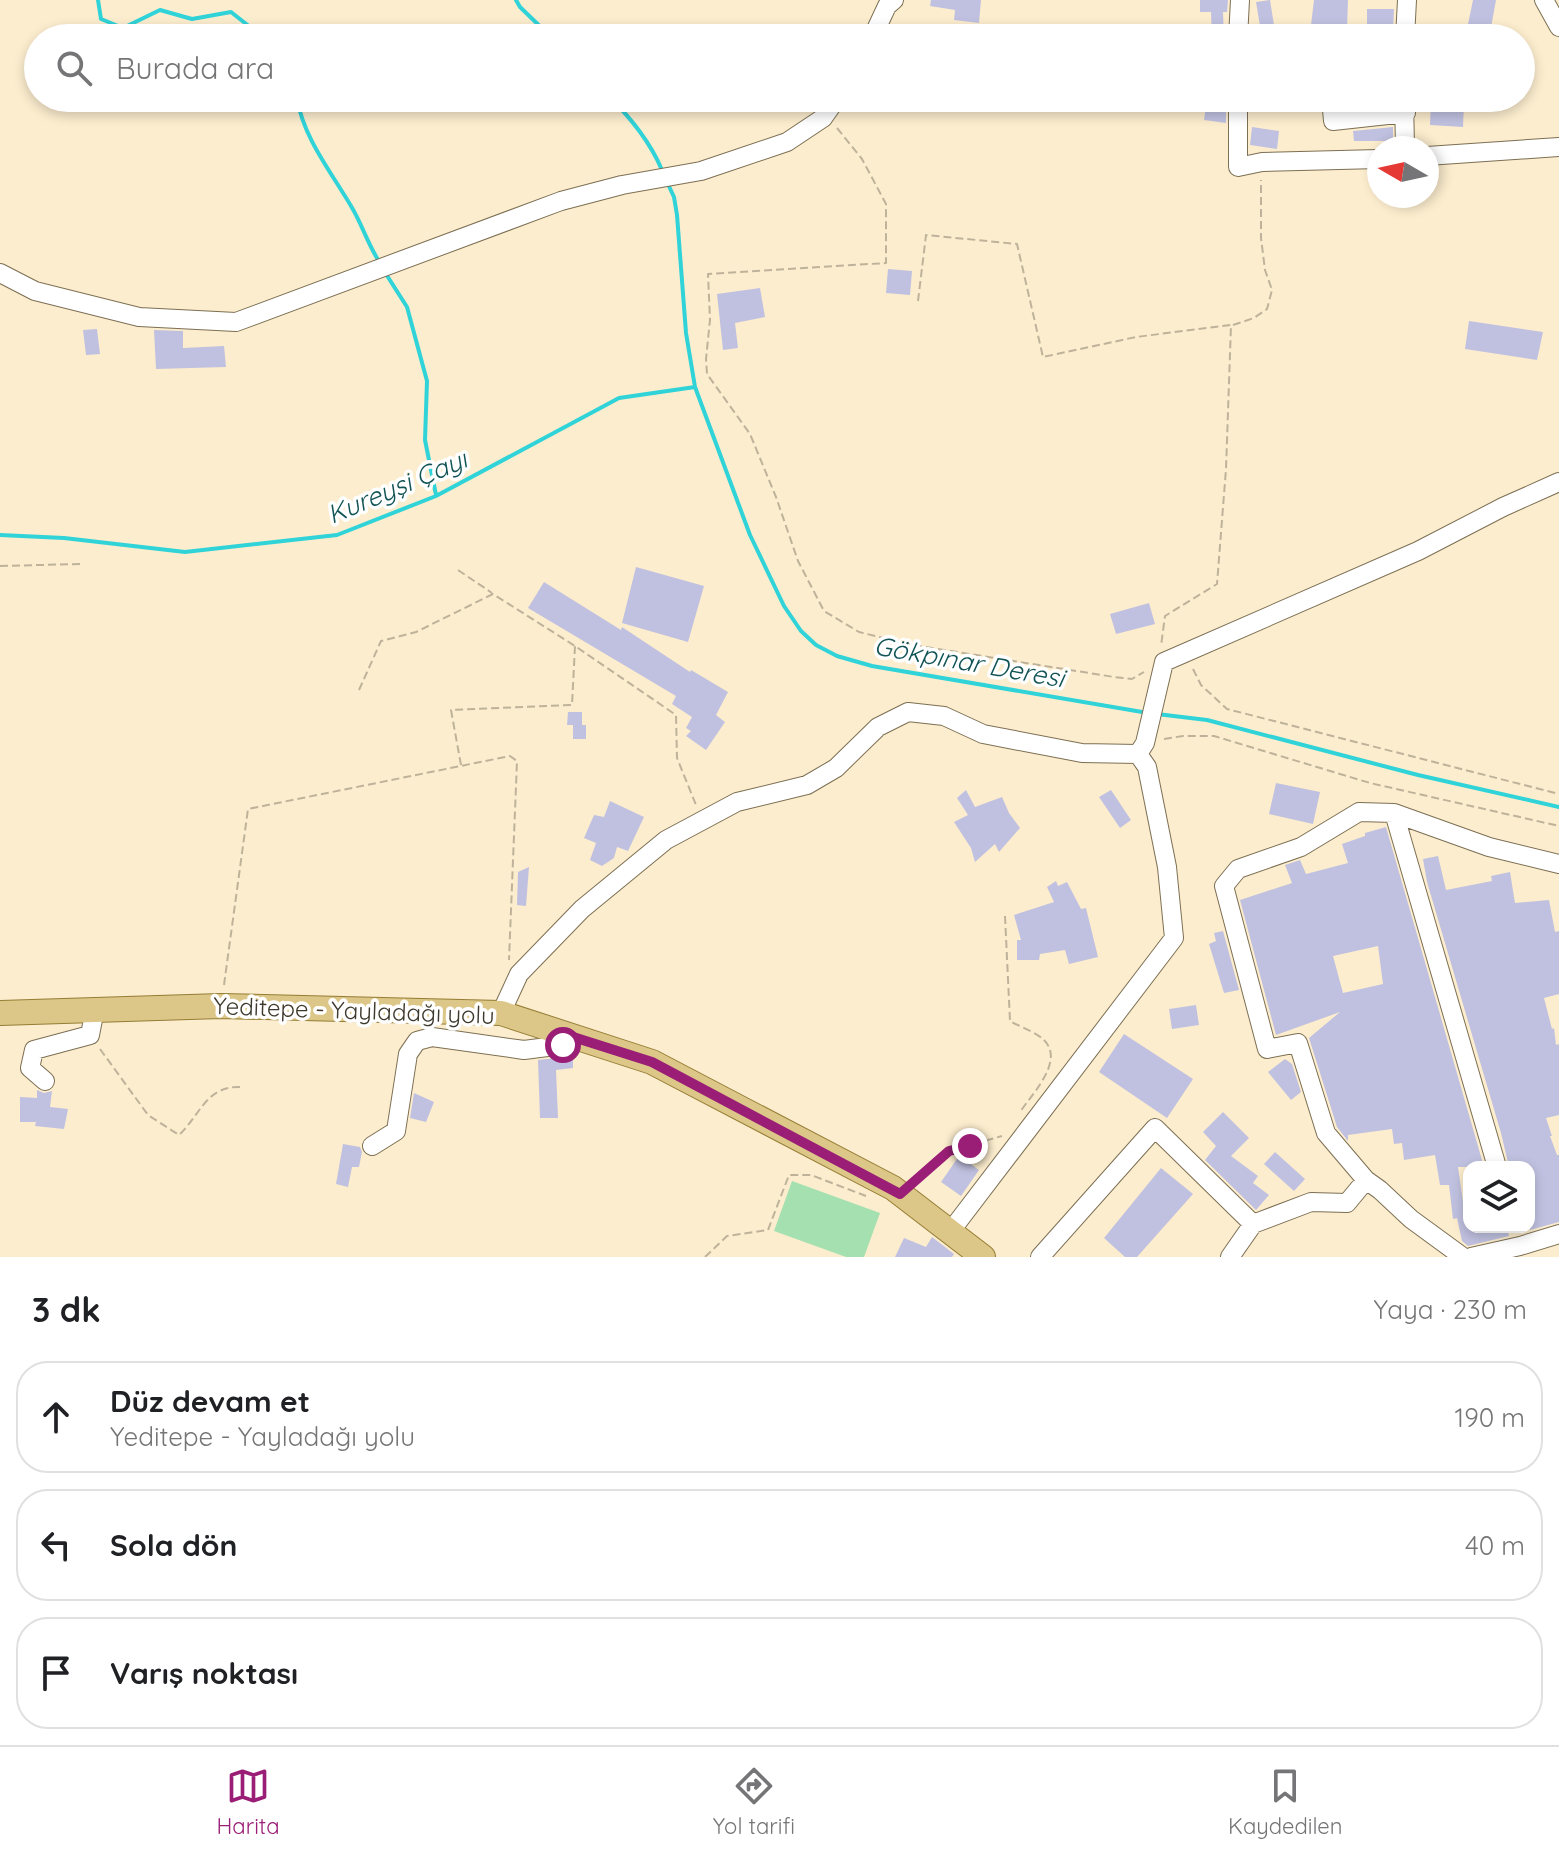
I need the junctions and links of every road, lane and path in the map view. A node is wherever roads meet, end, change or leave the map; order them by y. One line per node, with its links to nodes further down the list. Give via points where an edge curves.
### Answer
1 (894, 0): 5 (street)
2 (1240, 0): 6 (street)
3 (1407, 0): 7 (street)
4 (1544, 0): 8 (street)
5 (879, 24)
6 (1239, 24)
7 (1406, 24)
8 (1559, 27)
9 (827, 112): 14 (street)
10 (1238, 112): 19 (street, via 1238,167)
11 (1332, 112): 12 (street, via 1333,121)
12 (1376, 112)
13 (1405, 112): 15 (street)
14 (823, 118): 20 (street, via 787,142 701,171 561,201 236,322 139,317 35,291); 30 (path, via 842,132 862,159 886,204 886,263 708,274 706,359 707,374 750,434 798,561 824,611 859,632 907,644 1114,677 1132,679)
15 (1405, 136)
16 (1559, 147): 17 (street)
17 (1439, 155)
18 (1367, 159): 19 (street)
19 (1262, 162): 22 (path, via 1261,238 1272,290 1267,309)
20 (0, 273)
21 (918, 301): 22 (path, via 926,235 1017,244 1043,357 1136,337)
22 (1231, 325): 30 (path, via 1217,584 1165,616)
23 (1559, 482): 29 (street)
24 (80, 564): 25 (path)
25 (0, 566)
26 (458, 570): 27 (path)
27 (493, 594): 28 (path); 31 (path, via 416,632 381,641)
28 (575, 646): 33 (path, via 572,705 451,710); 36 (path, via 676,715 677,758)
29 (1186, 654): 30 (street); 34 (path, via 1201,685 1227,709)
30 (1164, 662): 32 (street)
31 (359, 690)
32 (1142, 749): 36 (street, via 1082,753 983,734 944,716 908,712 878,727 836,768 807,785 737,802); 37 (path, via 1183,736 1214,736 1370,783); 57 (street, via 1167,867 1174,938)
33 (462, 766): 40 (path, via 510,756 517,761 508,958); 41 (path, via 248,809)
34 (1559, 794)
35 (1394, 813): 38 (street, via 1489,847); 52 (street); 53 (street, via 1359,812 1301,847 1238,869 1224,886 1267,1049 1298,1043 1326,1133)
36 (702, 821): 40 (street, via 666,840 582,909)
37 (1559, 826)
38 (1559, 864)
39 (1005, 916): 49 (path, via 1010,1021 1043,1039 1050,1050 1049,1070)
40 (519, 974): 44 (street)
41 (221, 1006): 42 (main road, Yeditepe - Yayladağı yolu); 44 (main road, Yeditepe - Yayladağı yolu)
42 (95, 1009): 43 (main road, Yeditepe - Yayladağı yolu); 45 (street)
43 (0, 1013)
44 (501, 1013): 46 (main road, Yeditepe - Yayladağı yolu)
45 (90, 1035): 47 (street, via 34,1050 30,1068); 48 (path, via 148,1115 179,1135 211,1095)
46 (570, 1036): 51 (street, via 563,1045 524,1050 432,1037 417,1041 408,1054 396,1131); 54 (main road, Yeditepe - Yayladağı yolu, via 652,1062)
47 (45, 1081)
48 (243, 1087)
49 (1013, 1122)
50 (1004, 1135): 54 (path, via 949,1151)
51 (372, 1146)
52 (1495, 1161)
53 (1366, 1180): 56 (street, via 1347,1203 1311,1202); 65 (street)
54 (900, 1194): 57 (main road, Yeditepe - Yayladağı yolu)
55 (873, 1199): 61 (path, via 811,1175 789,1175 768,1230 727,1236)
56 (1253, 1224): 63 (street, via 1155,1128); 64 (street)
57 (950, 1232): 62 (main road, Yeditepe - Yayladağı yolu)
58 (1516, 1233): 60 (street)
59 (1559, 1234): 60 (street)
60 (1520, 1246): 66 (street)
61 (705, 1257)
62 (983, 1257)
63 (1040, 1257)
64 (1230, 1257)
65 (1463, 1257)
66 (1471, 1257)

